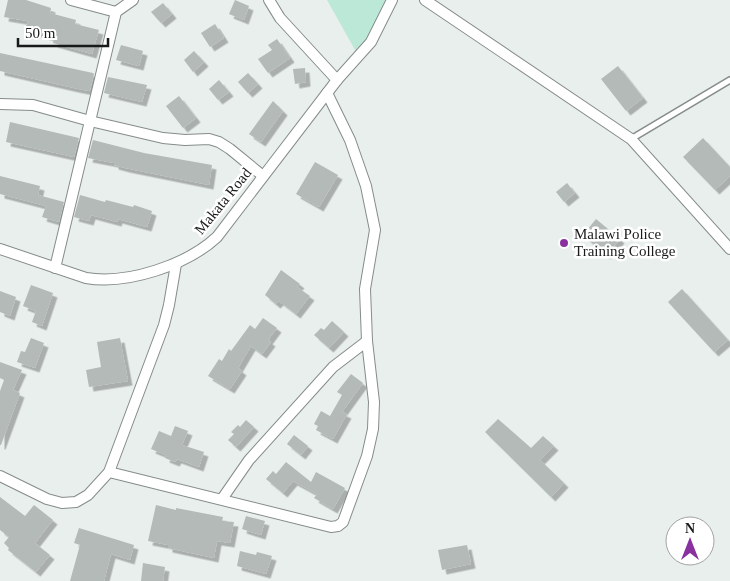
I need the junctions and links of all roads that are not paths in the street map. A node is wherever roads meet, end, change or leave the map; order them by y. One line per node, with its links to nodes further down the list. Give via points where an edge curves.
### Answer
1 (72, 0): 6 (street)
2 (133, 0): 6 (street)
3 (269, 0): 7 (street, via 280,18)
4 (392, 0): 7 (street, Makata Road, via 371,42)
5 (425, 0): 12 (street)
6 (116, 12): 11 (street)
7 (337, 80): 9 (street, Makata Road)
8 (730, 80): 12 (lane)
9 (327, 93): 13 (street, Makata Road); 18 (street, via 350,140 372,211 375,230 365,289)
10 (0, 104): 11 (street, via 33,105)
11 (90, 121): 13 (street, via 163,138 209,139 230,149); 17 (street)
12 (631, 139): 15 (street)
13 (263, 176): 16 (street, Makata Road, via 217,237)
14 (0, 249): 17 (street, Makata Road)
15 (730, 250)
16 (176, 264): 17 (street, Makata Road, via 125,278 100,281); 19 (street, via 165,320)
17 (54, 268)
18 (367, 341): 21 (street, via 333,367 249,460); 21 (street, via 374,402 373,429 367,456 340,525 332,527)
19 (110, 472): 20 (street, via 88,495 76,502 62,503); 21 (street)
20 (0, 476)
21 (222, 499)

